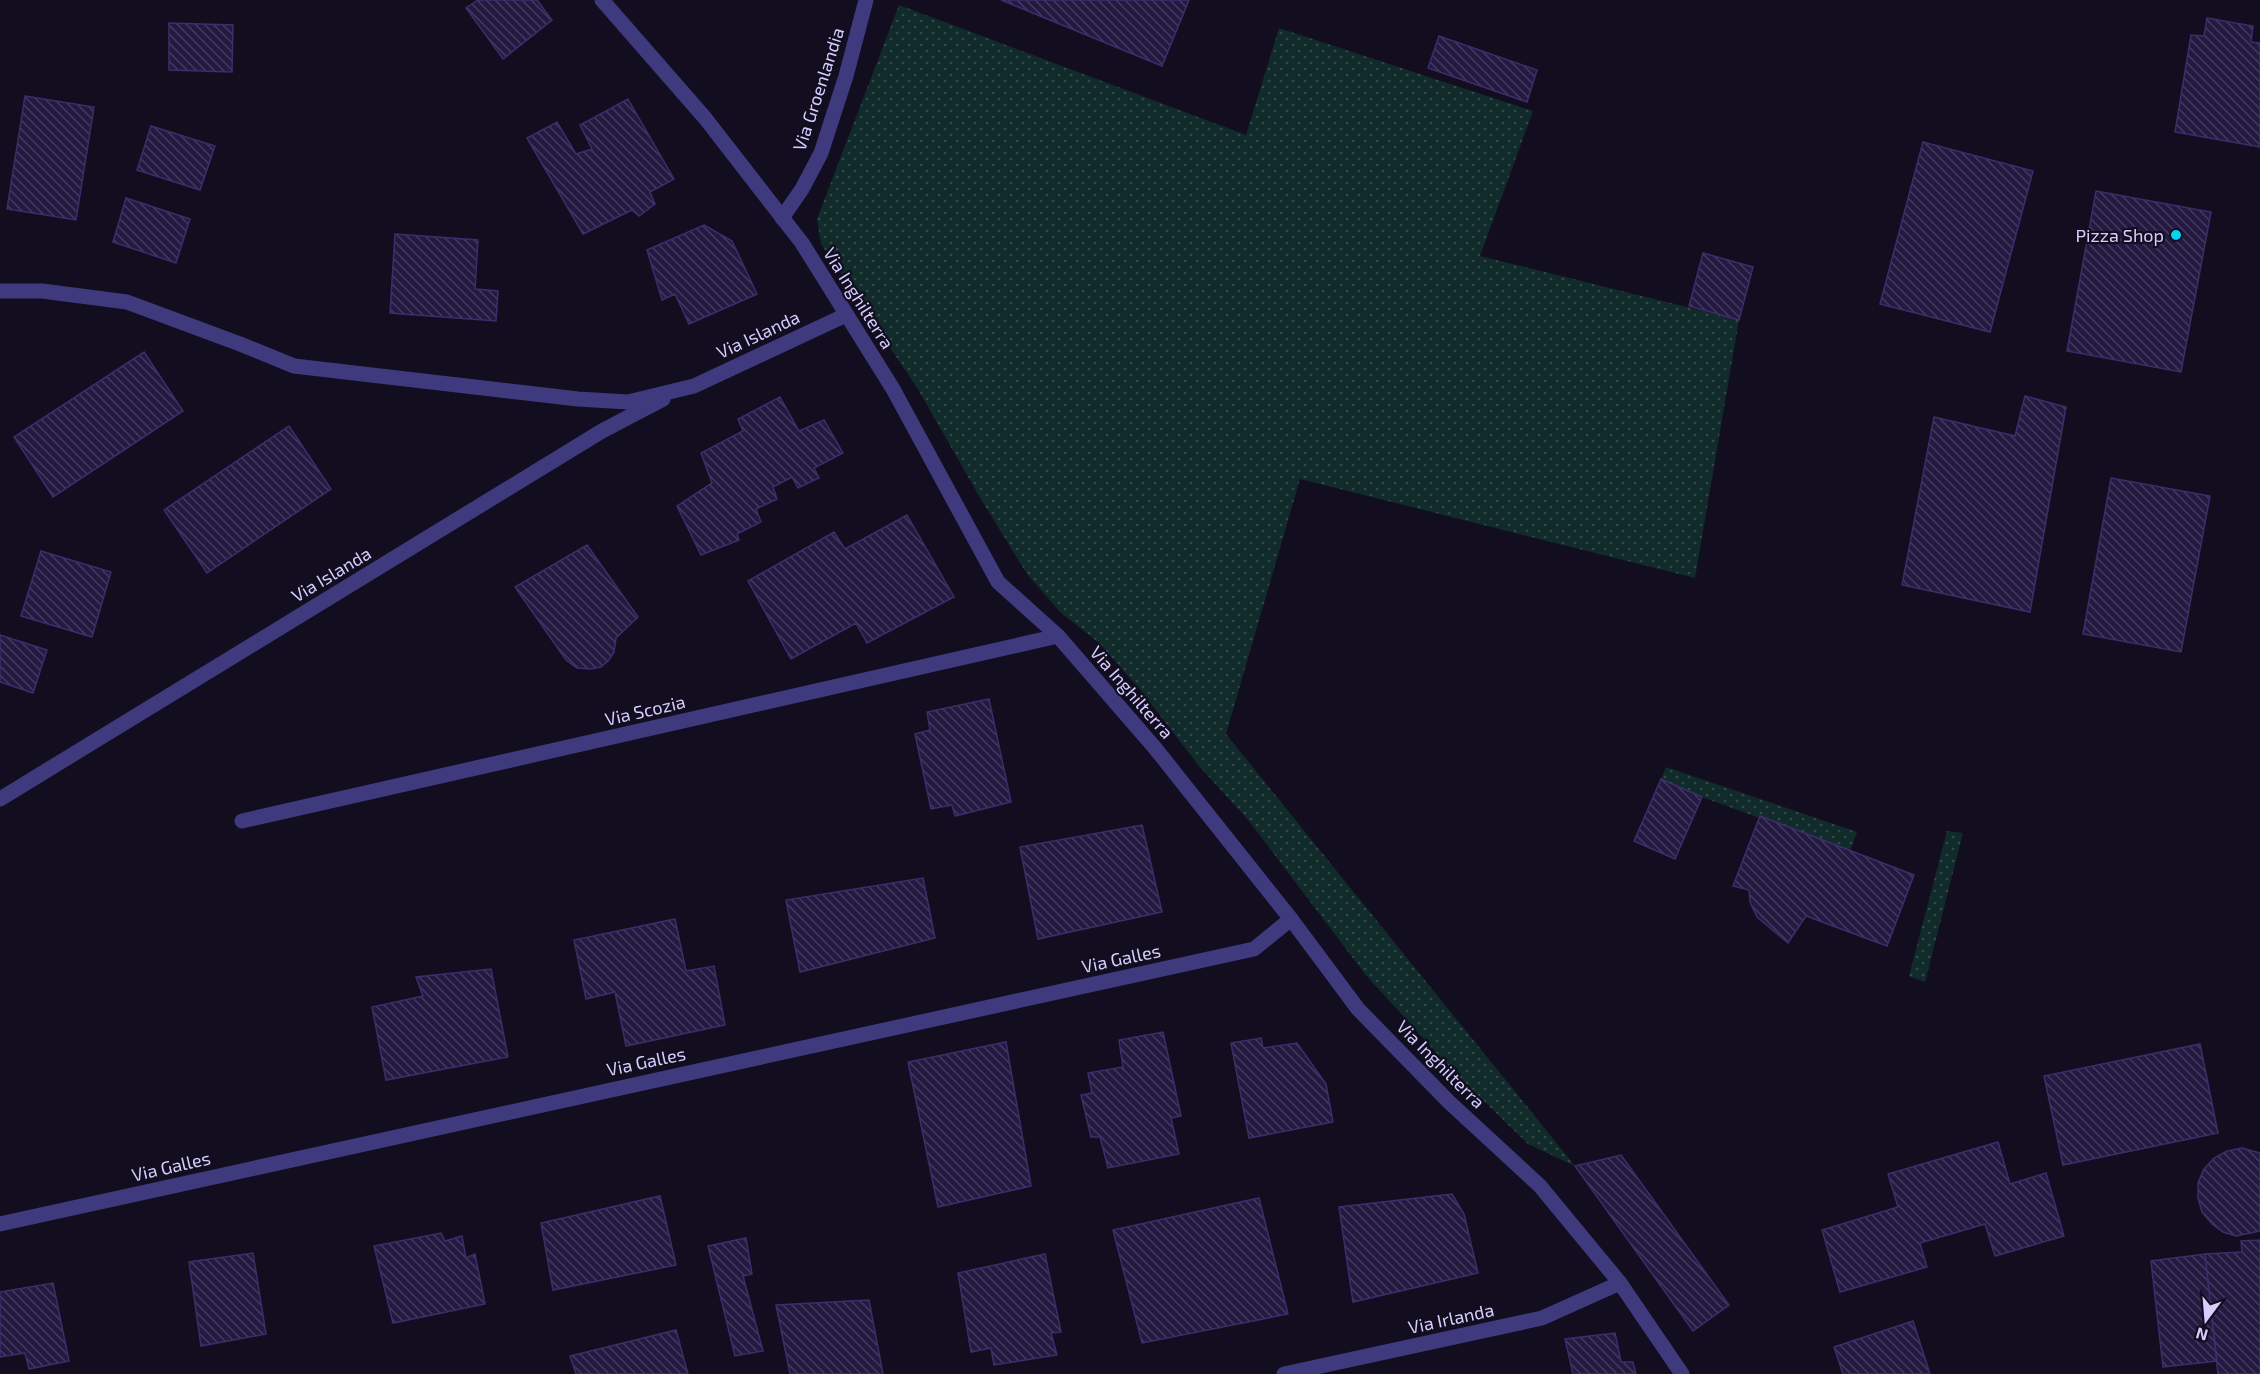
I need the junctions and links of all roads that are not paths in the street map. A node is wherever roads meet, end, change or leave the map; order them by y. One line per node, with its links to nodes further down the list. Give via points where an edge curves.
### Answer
1 (602, 0): 3 (street, Via Inghilterra, via 705,118)
2 (866, 0): 3 (street, Via Groenlandia, via 821,153)
3 (782, 218): 5 (street, Via Inghilterra)
4 (0, 291): 6 (street, Via Islanda, via 42,291 127,302 294,366 628,402)
5 (846, 315): 6 (street, Via Islanda); 7 (street, Via Inghilterra, via 893,389 998,582)
6 (685, 388): 8 (street, Via Islanda, via 602,431)
7 (1058, 636): 9 (street, Via Scozia); 10 (street, Via Inghilterra, via 1155,748)
8 (0, 799)
9 (242, 821)
10 (1291, 919): 11 (street, Via Galles, via 1254,949); 12 (street, Via Inghilterra, via 1358,1010 1540,1186)
11 (0, 1224)
12 (1620, 1283): 13 (street, Via Irlanda, via 1542,1318); 14 (street, Via Inghilterra)
13 (1284, 1374)
14 (1682, 1374)

